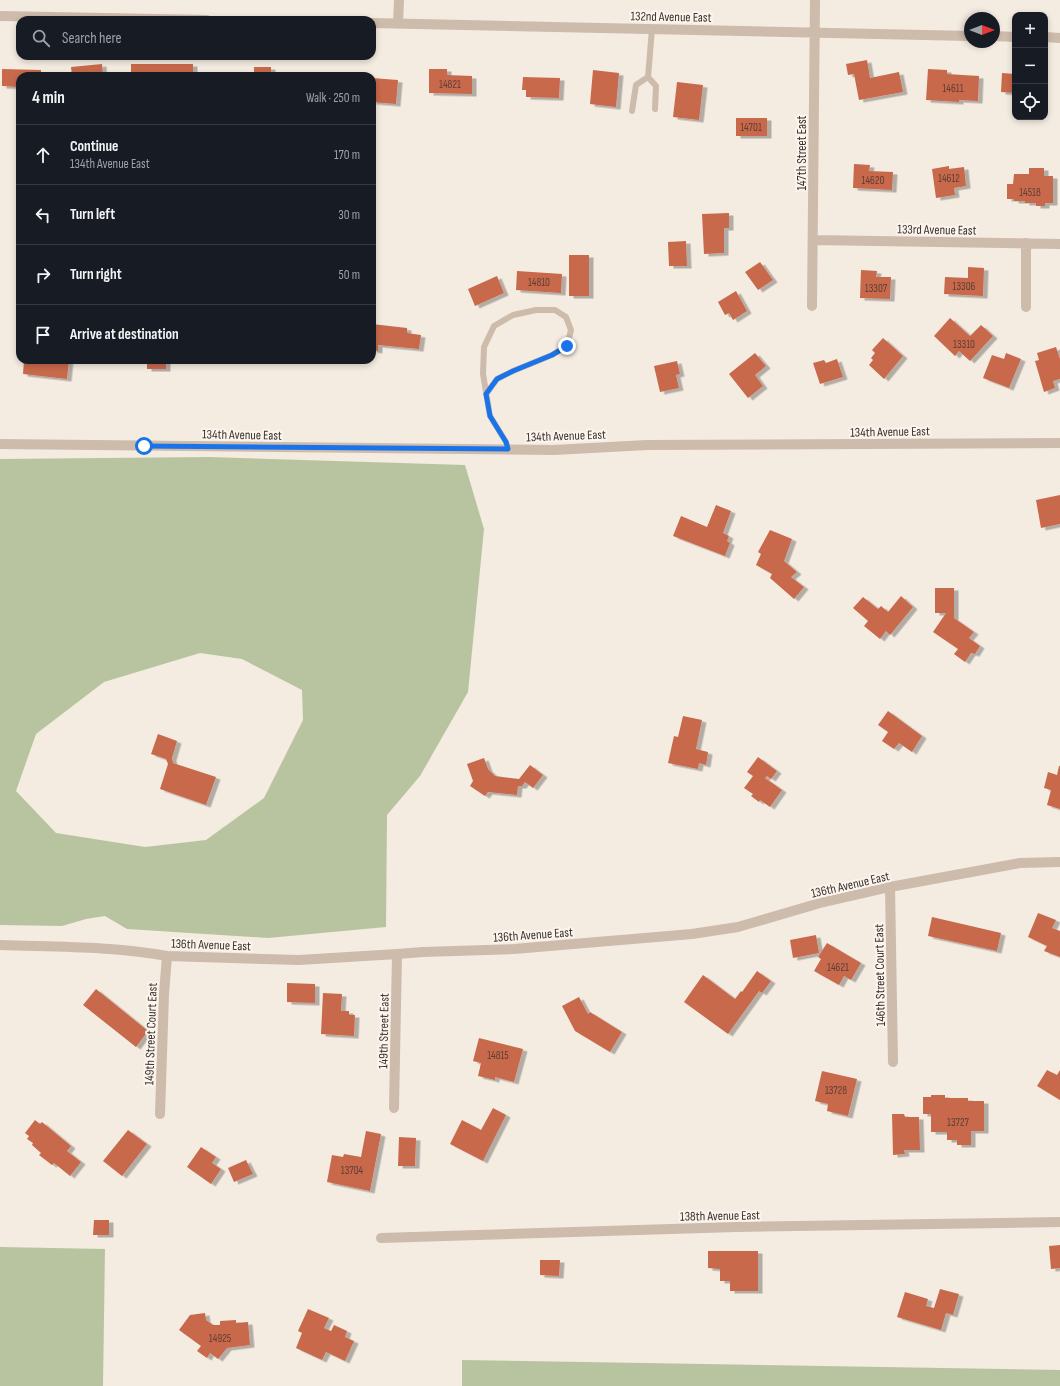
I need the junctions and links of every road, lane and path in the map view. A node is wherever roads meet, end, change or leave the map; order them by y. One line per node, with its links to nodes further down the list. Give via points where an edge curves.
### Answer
1 (399, 0): 6 (street)
2 (815, 0): 8 (street, 147th Street East)
3 (0, 16): 4 (street)
4 (16, 16)
5 (376, 23): 6 (street, 132nd Avenue East)
6 (398, 24): 7 (street, 132nd Avenue East)
7 (652, 29): 8 (street, 132nd Avenue East); 14 (lane)
8 (814, 32): 9 (street, 132nd Avenue East); 17 (street, 147th Street East)
9 (964, 36)
10 (1000, 36): 11 (street)
11 (1012, 37)
12 (1048, 37): 13 (street)
13 (1060, 38)
14 (648, 78): 15 (lane, via 656,86); 16 (lane, via 636,85)
15 (655, 109)
16 (632, 111)
17 (813, 240): 18 (street, 133rd Avenue East); 20 (street, 147th Street East)
18 (1026, 243): 19 (street, 133rd Avenue East); 21 (street)
19 (1060, 244)
20 (812, 306)
21 (1026, 307)
22 (486, 394): 22 (lane, via 483,374 484,347 494,326 514,315 536,310 555,310 566,317 571,330 567,346 497,379); 25 (lane, via 490,416)
23 (1060, 443): 25 (street, 134th Avenue East, via 647,445 554,450)
24 (0, 444): 25 (street, 134th Avenue East)
25 (508, 449)
26 (1060, 862): 27 (street, 136th Avenue East, via 1020,863)
27 (890, 887): 29 (street, 136th Avenue East, via 738,926 692,934 514,949); 31 (street, 146th Street Court East)
28 (0, 945): 30 (street, 136th Avenue East, via 96,949)
29 (397, 954): 30 (street, 136th Avenue East, via 299,960); 32 (street, 149th Street East)
30 (167, 956): 33 (street, 149th Street Court East)
31 (893, 1062)
32 (394, 1108)
33 (160, 1114)
34 (1060, 1222): 35 (street, 138th Avenue East, via 744,1227)
35 (381, 1238)

